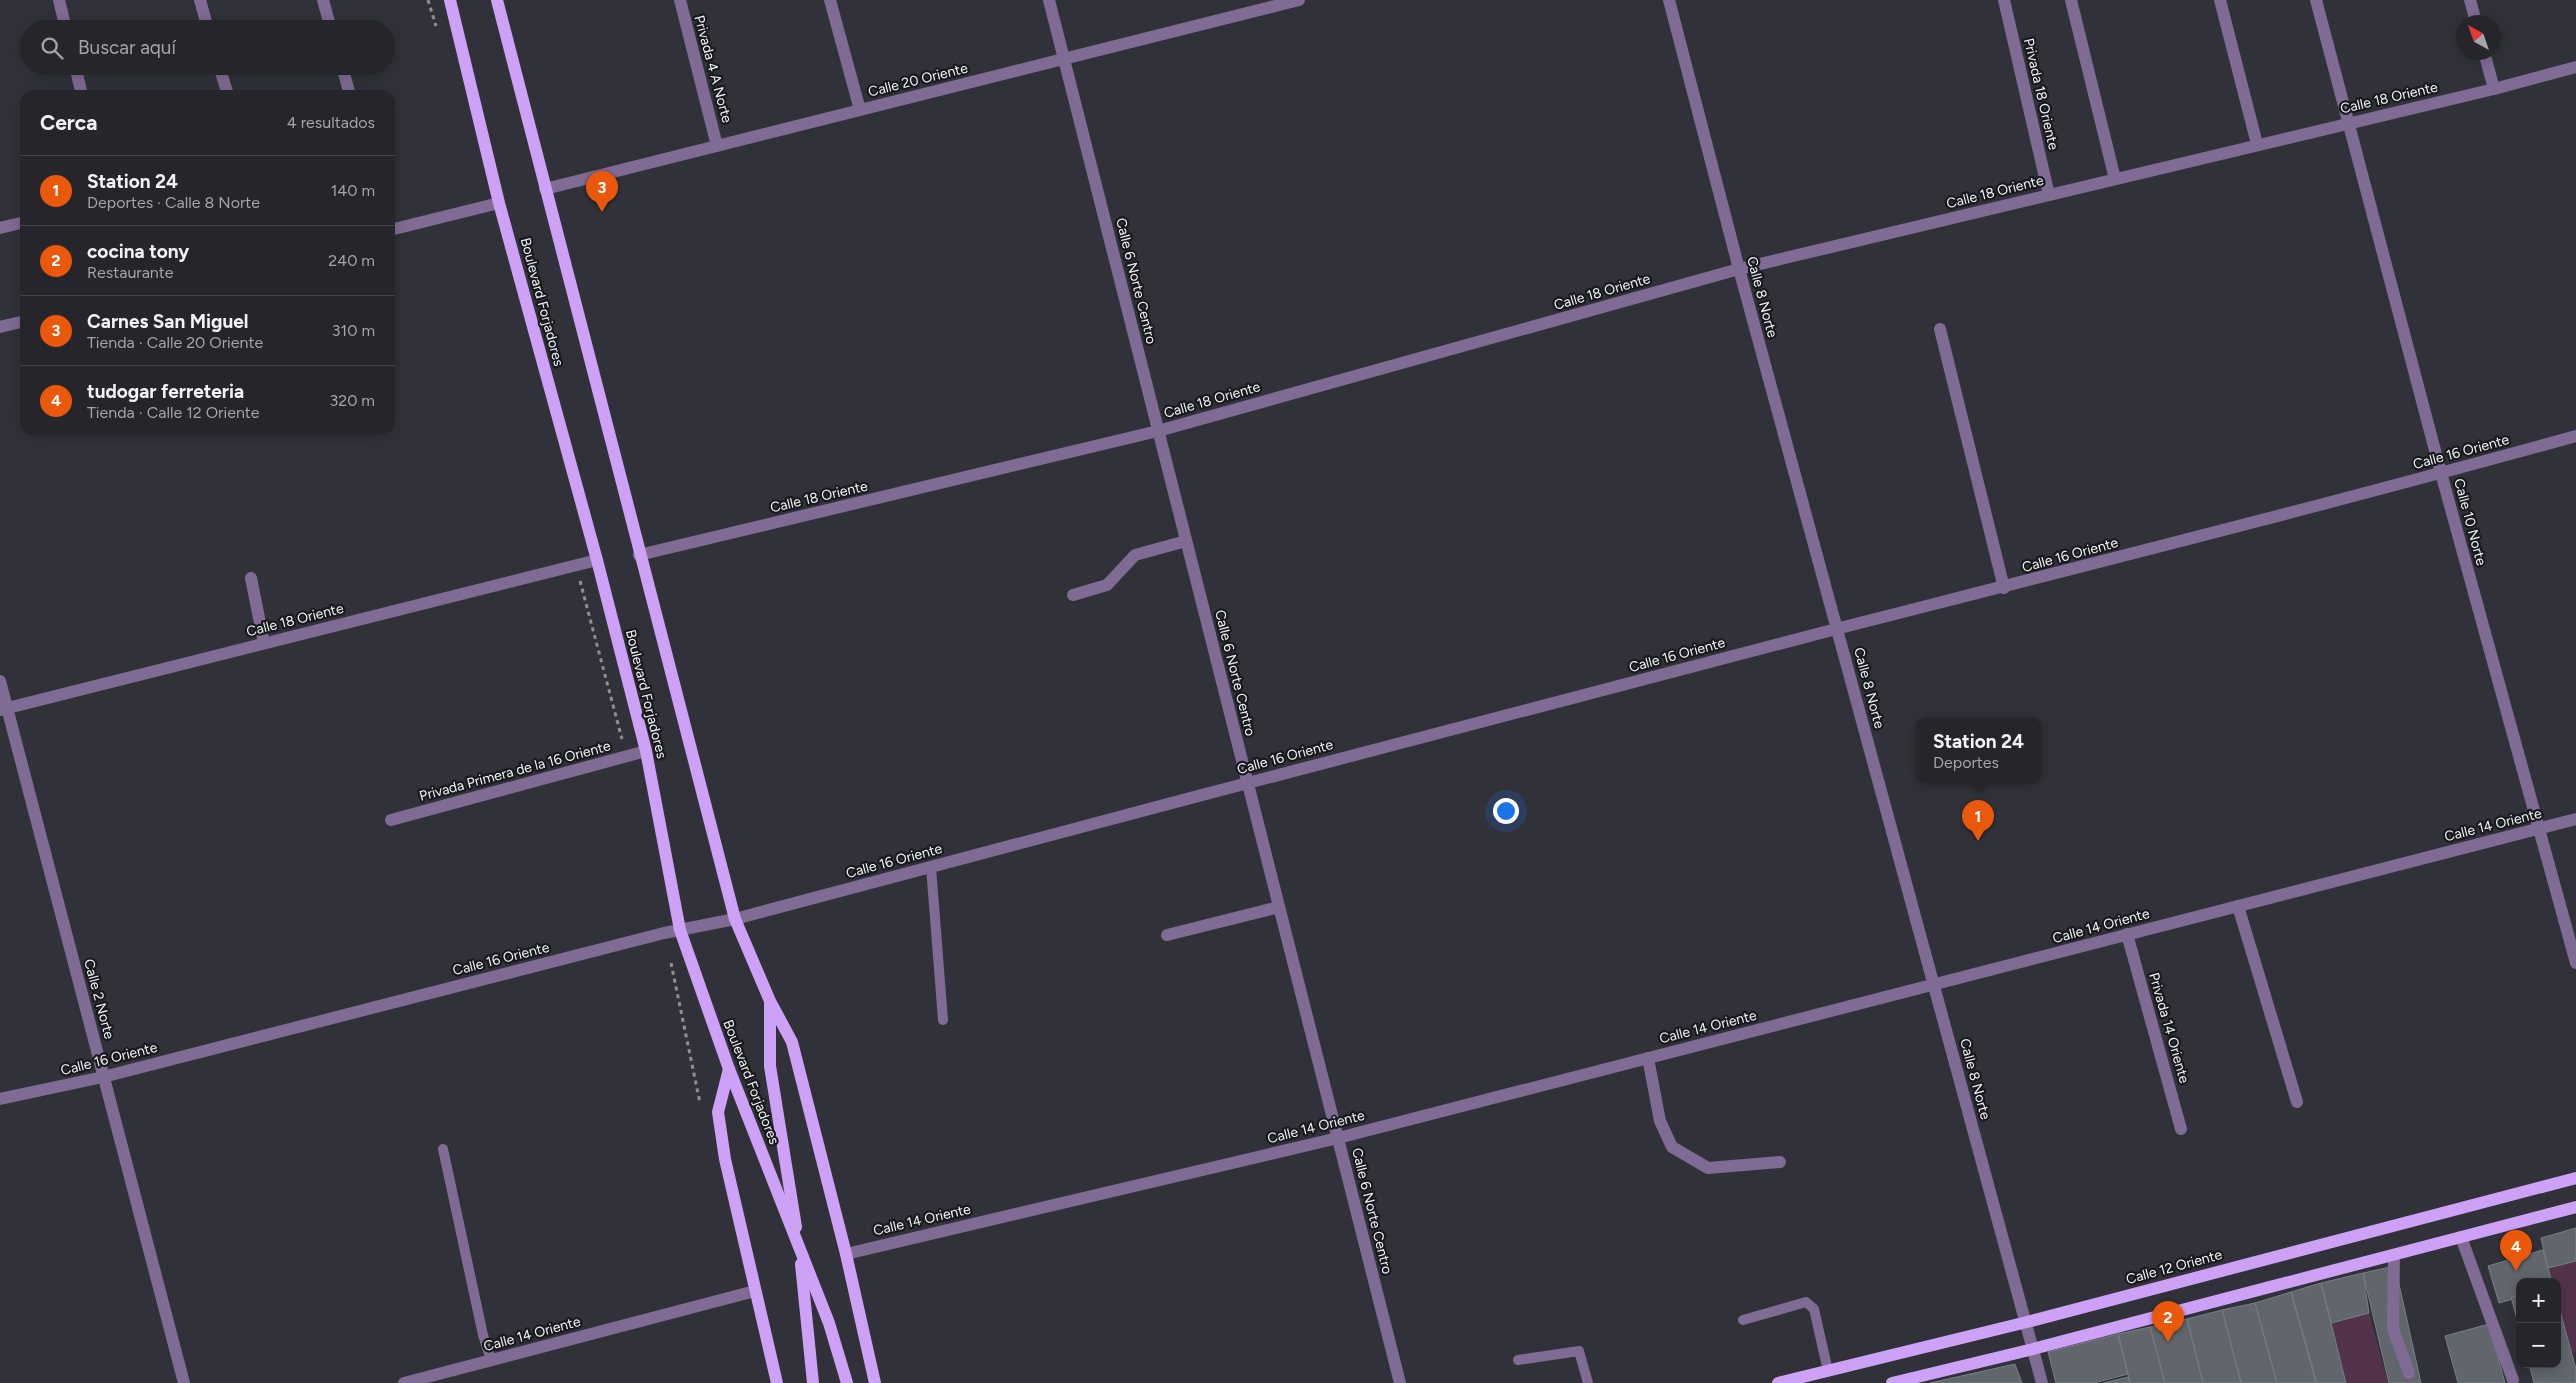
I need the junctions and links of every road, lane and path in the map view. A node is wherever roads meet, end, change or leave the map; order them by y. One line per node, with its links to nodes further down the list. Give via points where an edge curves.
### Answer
1 (59, 0): 18 (street)
2 (200, 0): 19 (street)
3 (323, 0): 20 (street)
4 (428, 0): 21 (path)
5 (450, 0): 39 (main road, Boulevard Forjadores)
6 (497, 0): 37 (main road, Boulevard Forjadores)
7 (680, 0): 35 (street, Privada 4 A Norte)
8 (830, 0): 32 (street)
9 (1049, 0): 22 (street, Calle 6 Norte Centro)
10 (1299, 0): 22 (street, Calle 20 Oriente)
11 (1669, 0): 43 (street, Calle 8 Norte)
12 (2004, 0): 38 (street, Privada 18 Oriente)
13 (2071, 0): 36 (street)
14 (2220, 0): 34 (street)
15 (2316, 0): 33 (street, Calle 10 Norte)
16 (2470, 0): 17 (street)
17 (2474, 15)
18 (64, 20)
19 (206, 20)
20 (329, 20)
21 (437, 32)
22 (1064, 59): 32 (street, Calle 20 Oriente); 47 (street, Calle 6 Norte Centro)
23 (2486, 60): 28 (street)
24 (2576, 67): 28 (street, Calle 18 Oriente)
25 (77, 75): 29 (street)
26 (222, 75): 30 (street)
27 (344, 75): 31 (street)
28 (2494, 89): 33 (street, Calle 18 Oriente)
29 (81, 90)
30 (226, 90)
31 (349, 90)
32 (860, 110): 35 (street, Calle 20 Oriente)
33 (2349, 122): 34 (street, Calle 18 Oriente); 49 (street, Calle 10 Norte)
34 (2257, 144): 36 (street, Calle 18 Oriente)
35 (717, 146): 37 (street, Calle 20 Oriente)
36 (2115, 179): 38 (street, Calle 18 Oriente)
37 (545, 189): 51 (main road, Boulevard Forjadores)
38 (2049, 195): 43 (street, Calle 18 Oriente)
39 (499, 203): 42 (street); 52 (main road, Boulevard Forjadores)
40 (20, 223): 41 (street)
41 (0, 228)
42 (395, 229)
43 (1739, 269): 47 (street, Calle 18 Oriente); 57 (street, Calle 8 Norte)
44 (20, 322): 45 (street)
45 (0, 327)
46 (1940, 329): 55 (street)
47 (1158, 431): 50 (street, Calle 6 Norte Centro); 51 (street, Calle 18 Oriente)
48 (2576, 436): 49 (street, Calle 16 Oriente)
49 (2441, 473): 55 (street, Calle 16 Oriente); 66 (street, Calle 10 Norte)
50 (1186, 540): 56 (street, via 1134,555 1107,584); 63 (street, Calle 6 Norte Centro)
51 (639, 556): 70 (main road, Boulevard Forjadores)
52 (597, 560): 53 (street, Calle 18 Oriente); 61 (main road, Boulevard Forjadores)
53 (576, 565): 58 (street, Calle 18 Oriente); 62 (path)
54 (250, 578): 58 (street)
55 (2004, 588): 57 (street, Calle 16 Oriente)
56 (1073, 595)
57 (1837, 629): 63 (street, Calle 16 Oriente); 76 (street, Calle 8 Norte)
58 (264, 643): 60 (street, Calle 18 Oriente)
59 (0, 681): 60 (street, Calle 2 Norte)
60 (4, 709): 81 (street, Calle 2 Norte)
61 (646, 751): 62 (street, Privada Primera de la 16 Oriente); 71 (main road, Boulevard Forjadores)
62 (626, 756): 65 (street, Privada Primera de la 16 Oriente)
63 (1248, 782): 67 (street, Calle 16 Oriente); 69 (street, Calle 6 Norte Centro)
64 (2576, 819): 66 (street, Calle 14 Oriente)
65 (391, 820)
66 (2539, 828): 68 (street, Calle 14 Oriente); 75 (street, Calle 10 Norte)
67 (931, 867): 70 (street, Calle 16 Oriente); 78 (lane)
68 (2238, 906): 73 (street, Calle 14 Oriente); 83 (street)
69 (1279, 907): 74 (street); 86 (street, Calle 6 Norte Centro)
70 (735, 919): 71 (street, Calle 16 Oriente); 77 (main road, Boulevard Forjadores)
71 (680, 930): 72 (street, Calle 16 Oriente); 80 (main road, Boulevard Forjadores)
72 (664, 933): 81 (street, Calle 16 Oriente); 84 (path)
73 (2127, 934): 76 (street, Calle 14 Oriente); 85 (street, Privada 14 Oriente)
74 (1167, 935)
75 (2576, 963)
76 (1934, 984): 79 (street, Calle 14 Oriente); 97 (street, Calle 8 Norte)
77 (770, 1002): 92 (main road, via 770,1066); 93 (main road, Boulevard Forjadores, via 792,1042)
78 (943, 1020)
79 (1648, 1058): 86 (street, Calle 14 Oriente); 88 (street, via 1660,1121 1672,1147 1708,1168)
80 (729, 1069): 92 (main road, Boulevard Forjadores); 95 (main road, via 718,1112 733,1201)
81 (104, 1077): 82 (street, Calle 16 Oriente); 104 (street, Calle 2 Norte)
82 (0, 1099)
83 (2298, 1102)
84 (701, 1106)
85 (2181, 1129)
86 (1338, 1138): 93 (street, Calle 14 Oriente); 110 (street, Calle 6 Norte Centro)
87 (443, 1149): 99 (lane)
88 (1780, 1162)
89 (2576, 1178): 97 (main road, Calle 12 Oriente)
90 (2576, 1207): 91 (main road)
91 (2461, 1237): 94 (main road); 103 (street)
92 (800, 1252): 107 (main road); 108 (main road, Boulevard Forjadores, via 829,1323)
93 (846, 1254): 109 (main road, Boulevard Forjadores)
94 (2394, 1255): 98 (main road); 102 (street, via 2393,1329)
95 (755, 1291): 99 (street, Calle 14 Oriente); 106 (main road)
96 (1743, 1320): 101 (lane, via 1806,1302 1814,1309)
97 (2027, 1322): 98 (street, Calle 8 Norte); 101 (main road, Calle 12 Oriente)
98 (2033, 1349): 113 (main road); 114 (street, Calle 8 Norte)
99 (492, 1360): 105 (street, Calle 14 Oriente)
100 (1518, 1360): 111 (lane, via 1579,1351)
101 (1828, 1371): 112 (main road, Calle 12 Oriente)
102 (2410, 1373)
103 (2513, 1380)
104 (184, 1383)
105 (404, 1383)
106 (778, 1383)
107 (813, 1383)
108 (847, 1383)
109 (875, 1383)
110 (1400, 1383)
111 (1588, 1383)
112 (1778, 1383)
113 (1892, 1383)
114 (2042, 1383)

